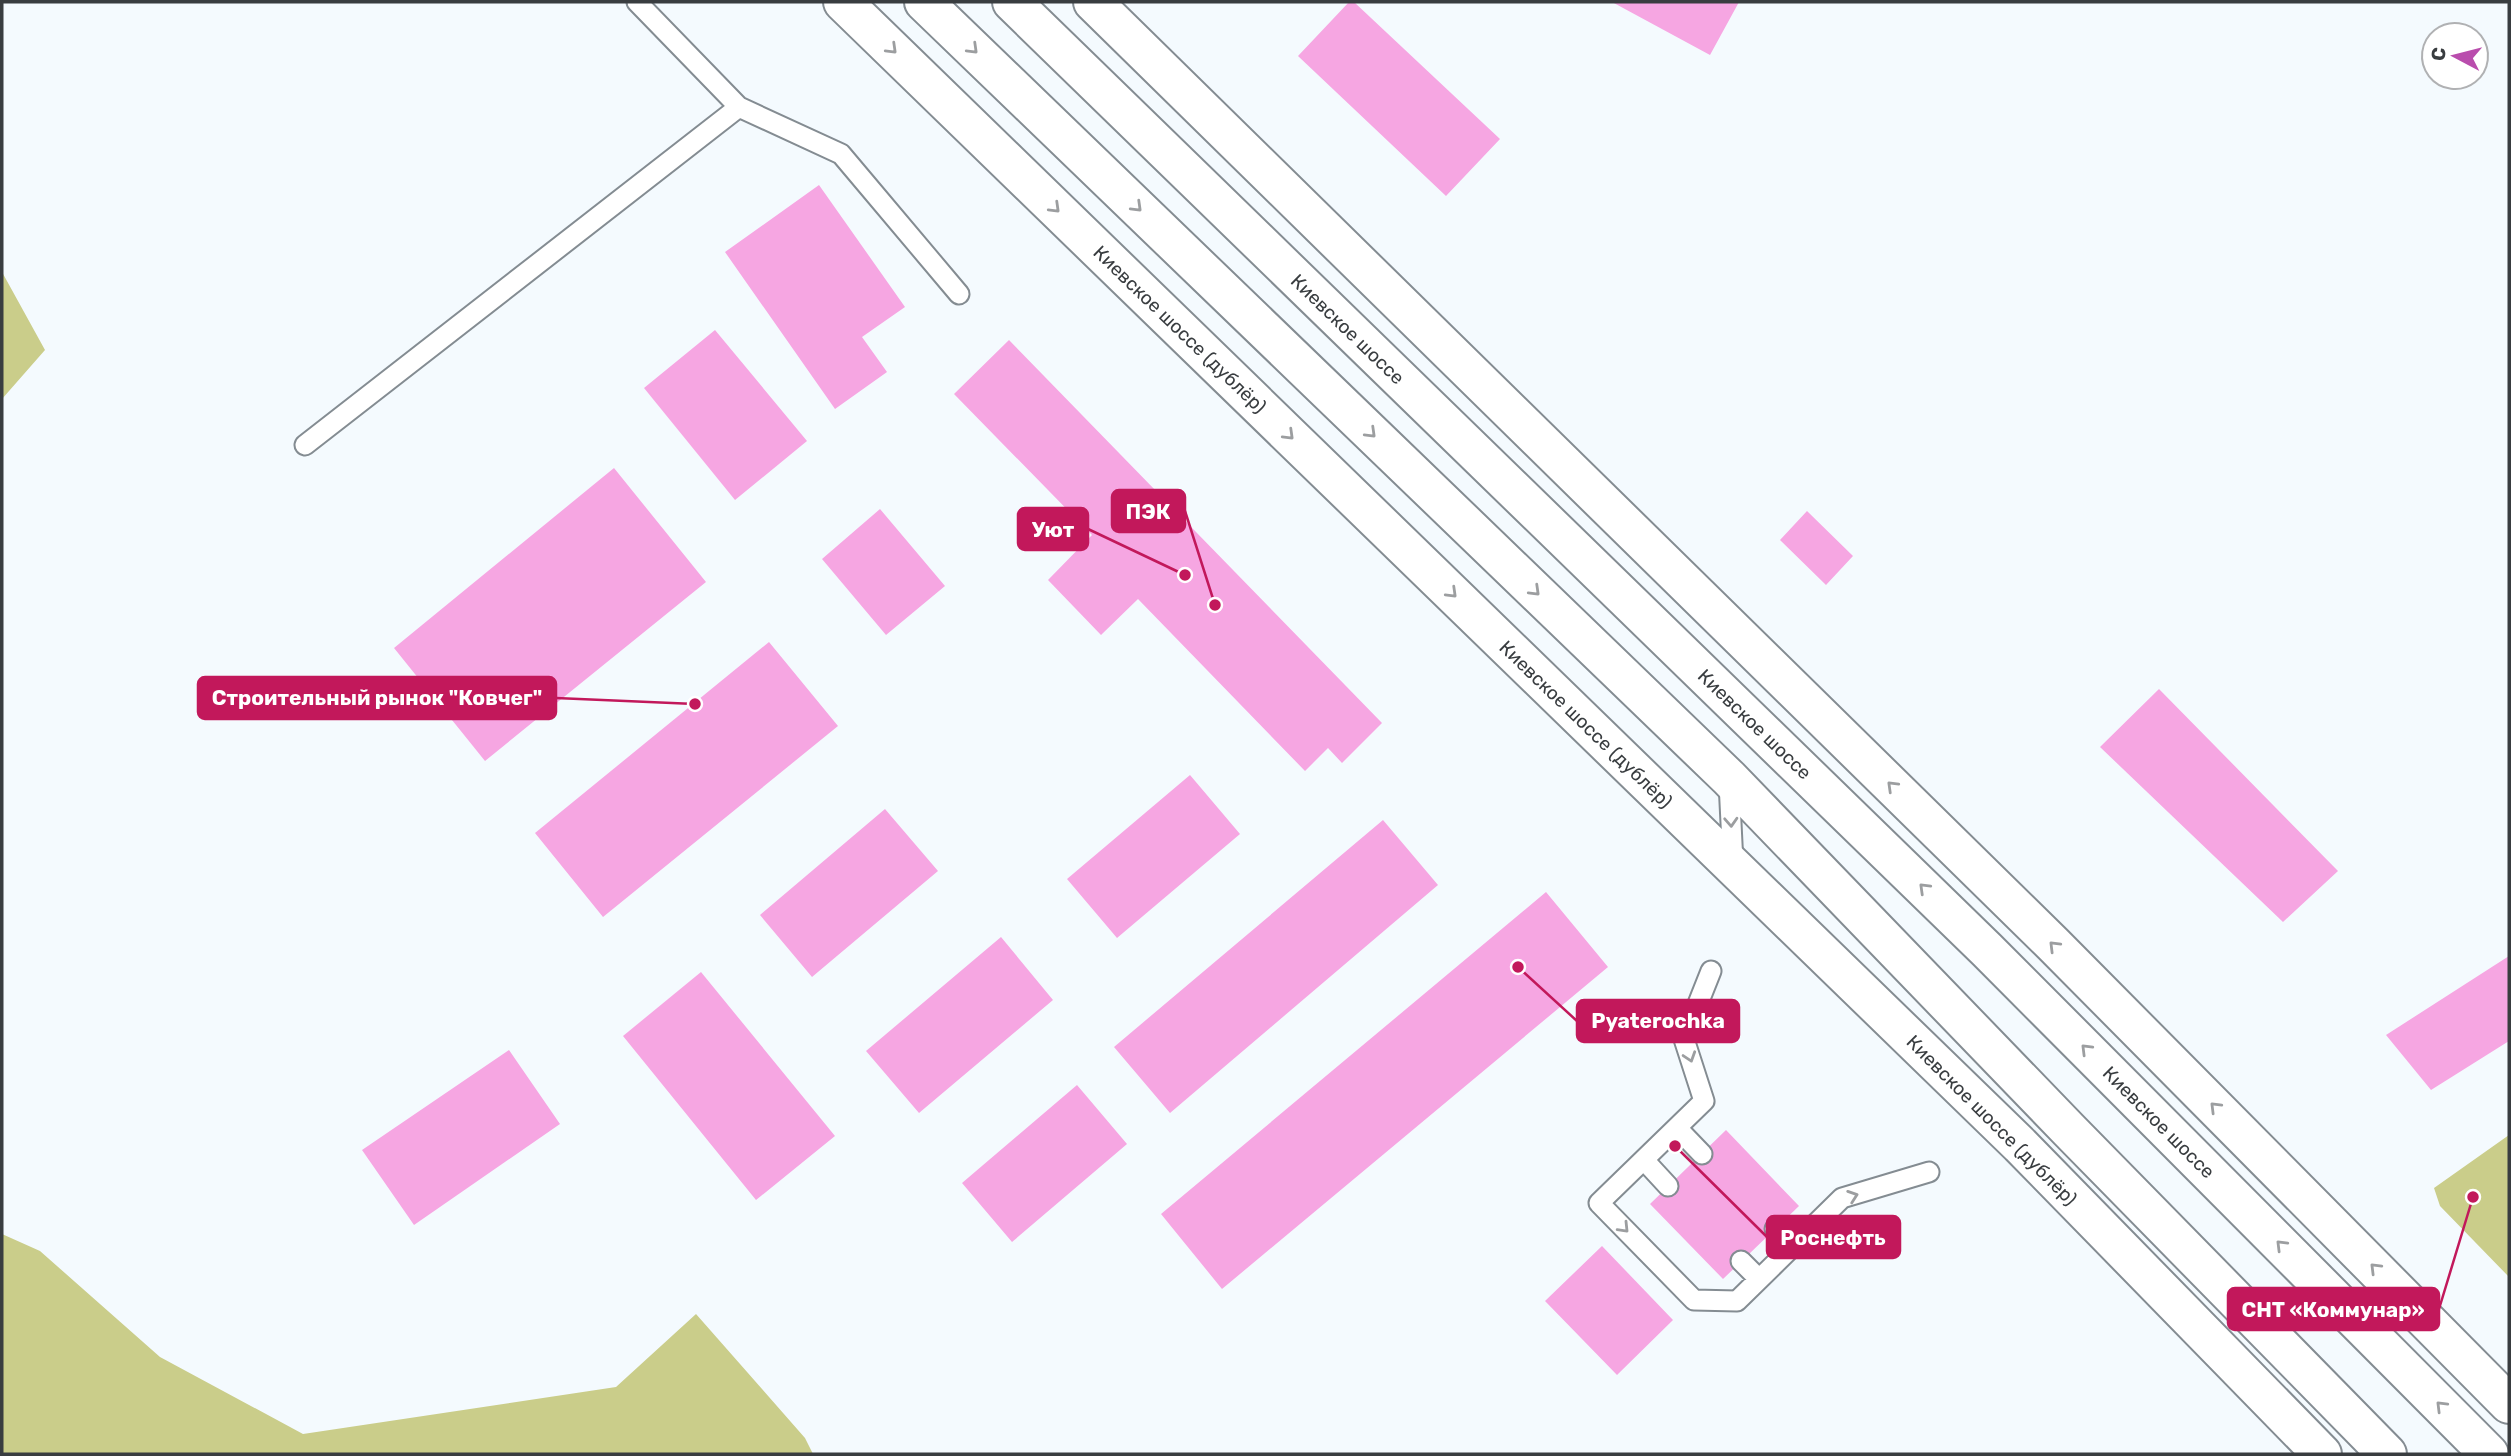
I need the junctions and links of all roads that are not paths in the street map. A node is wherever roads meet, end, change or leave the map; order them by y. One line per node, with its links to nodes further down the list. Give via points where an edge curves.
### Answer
1 (637, 2): 6 (lane)
2 (843, 2): 10 (main road, Киевское шоссе (дублёр), one-way to 10)
3 (924, 2): 9 (main road, one-way to 9)
4 (1012, 2): 24 (main road, Киевское шоссе, one-way to 4, via 1987,950)
5 (1093, 2): 21 (main road, one-way to 5, via 2043,934)
6 (739, 107): 7 (lane, via 841,154); 8 (lane)
7 (959, 294)
8 (305, 445)
9 (1729, 778): 10 (lane, one-way to 10); 23 (main road)
10 (1733, 867): 22 (main road, Киевское шоссе (дублёр), via 2020,1145)
11 (1711, 971): 12 (lane, one-way to 12, via 1684,1039 1704,1101)
12 (1677, 1128): 13 (lane); 14 (lane)
13 (1702, 1154)
14 (1644, 1160): 16 (lane); 20 (lane, one-way to 20, via 1599,1203 1694,1300 1737,1301)
15 (1929, 1172): 18 (lane, one-way to 15, via 1842,1198)
16 (1668, 1186)
17 (1775, 1229): 18 (lane)
18 (1792, 1247): 20 (lane)
19 (1741, 1261): 20 (lane)
20 (1759, 1279)
21 (2509, 1404)
22 (2322, 1454)
23 (2387, 1454)
24 (2489, 1454)

